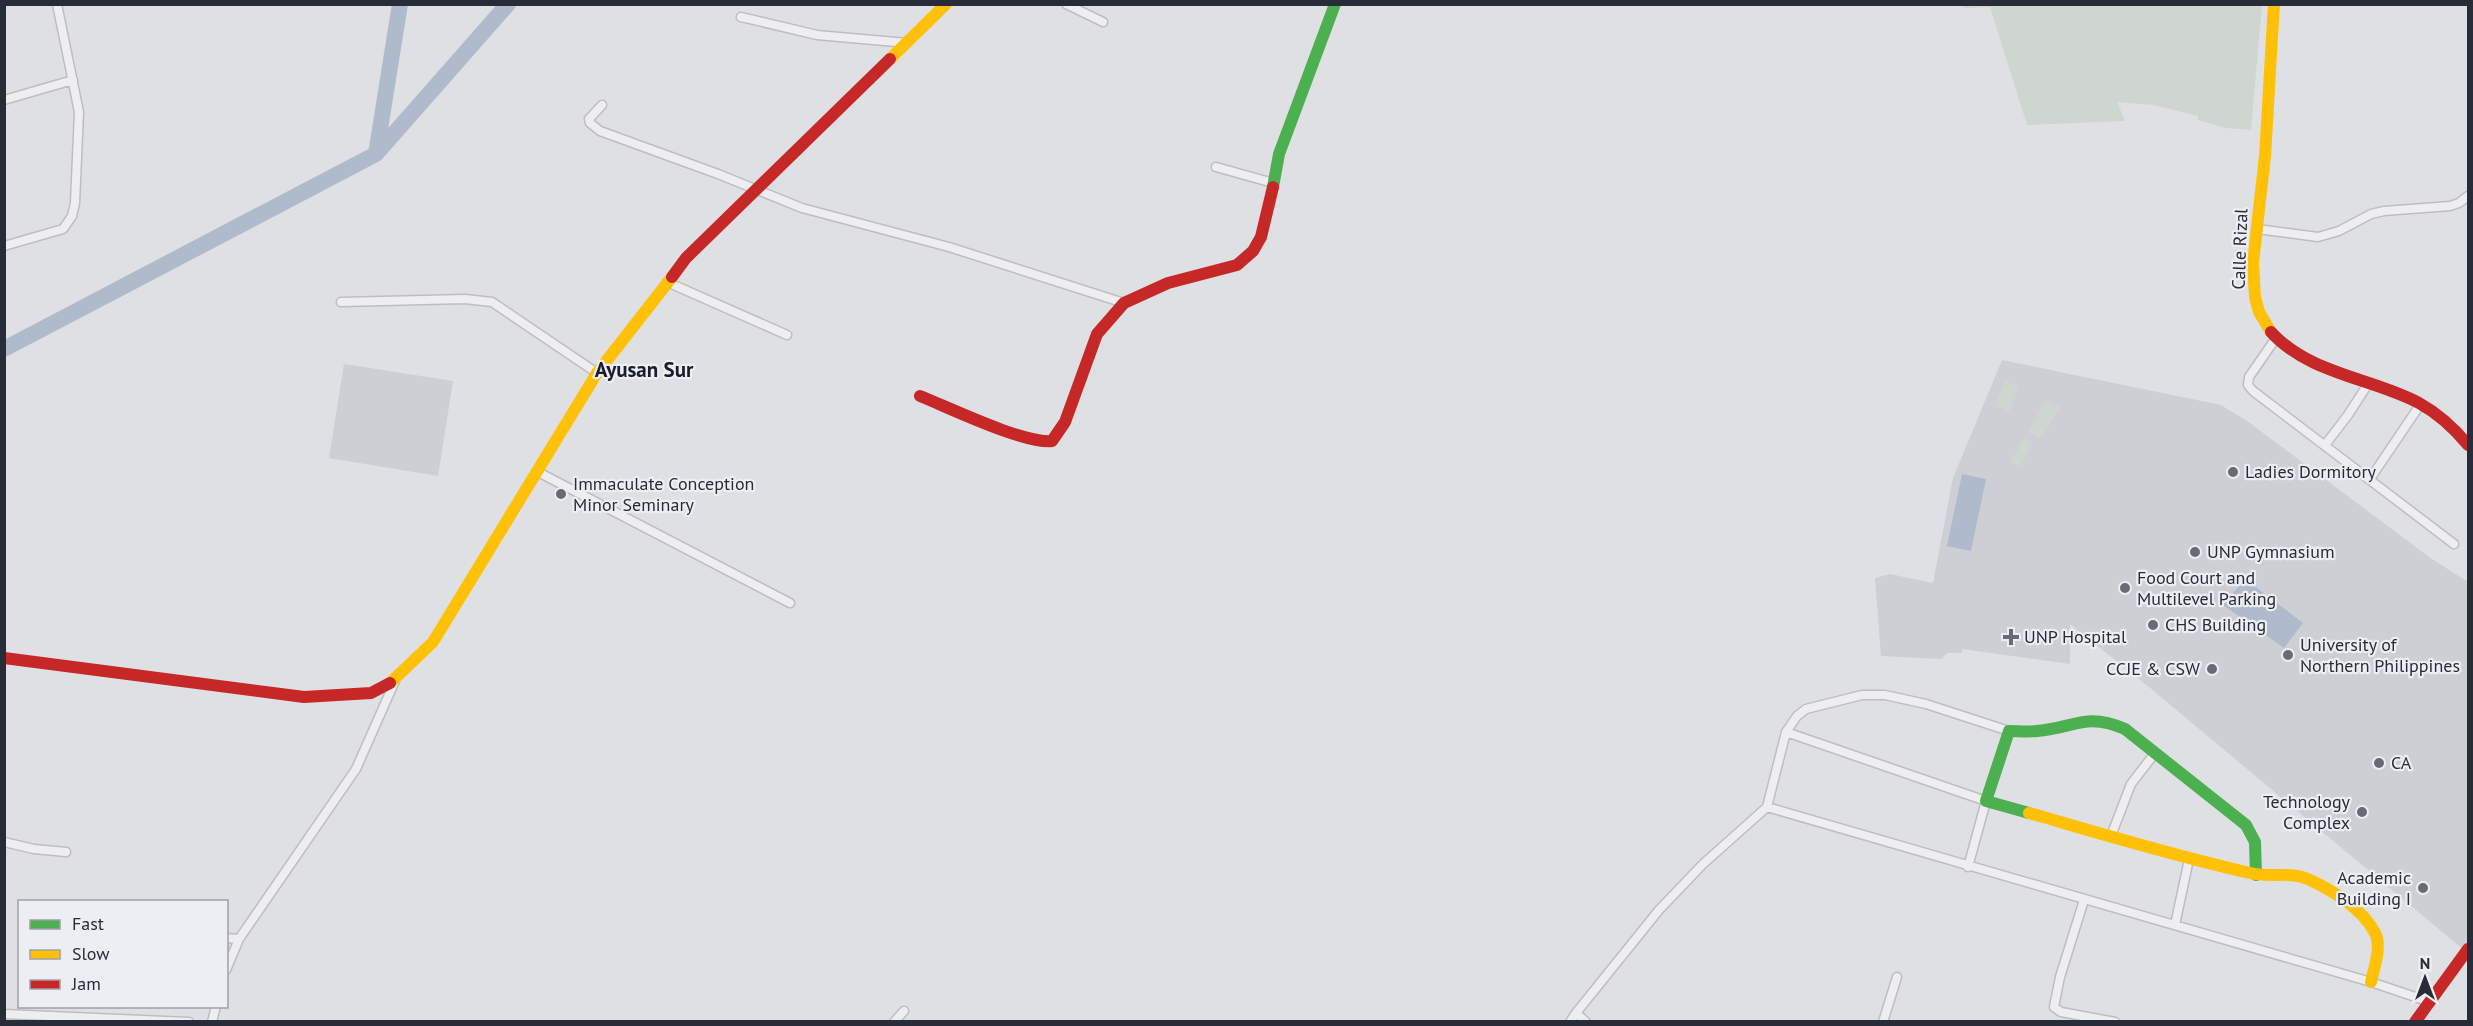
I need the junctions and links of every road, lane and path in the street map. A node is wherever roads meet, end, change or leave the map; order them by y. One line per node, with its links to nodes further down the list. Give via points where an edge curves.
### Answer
1 (57, 4): 9 (street)
2 (946, 4): 8 (street)
3 (1066, 4): 7 (street)
4 (1335, 4): 13 (street, via 1279,154)
5 (2274, 4): 16 (street, Calle Rizal)
6 (741, 17): 8 (street, via 817,35)
7 (1104, 22)
8 (907, 43): 14 (street)
9 (73, 80): 10 (street); 17 (street, via 80,112 72,216 55,233)
10 (4, 100)
11 (602, 105): 14 (street, via 589,119 600,132)
12 (1216, 166): 13 (street)
13 (1273, 183): 20 (street, via 1261,237 1248,257 1227,268 1168,283)
14 (755, 190): 18 (street, via 697,245); 20 (street, via 836,219 949,248)
15 (2469, 196): 16 (street, via 2450,206 2371,214 2318,237)
16 (2257, 229): 22 (street, Calle Rizal, via 2254,283 2259,311)
17 (4, 246)
18 (667, 282): 21 (street); 23 (street)
19 (341, 302): 23 (street, via 492,302)
20 (1124, 303): 25 (street, via 1097,334 1065,422 1052,441 1041,442 1014,433)
21 (787, 335)
22 (2276, 338): 24 (street, Calle Rizal, via 2326,368); 27 (street, via 2249,377 2248,385 2269,406)
23 (597, 373): 29 (street)
24 (2368, 384): 26 (street, Calle Rizal); 27 (street)
25 (920, 396)
26 (2420, 405): 28 (street, Calle Rizal, via 2452,426); 30 (street)
27 (2325, 445): 30 (street)
28 (2469, 445)
29 (538, 472): 32 (street); 34 (street, via 433,642)
30 (2370, 479): 31 (street)
31 (2454, 544)
32 (789, 603)
33 (4, 658): 34 (street, via 304,697 371,693)
34 (396, 681): 49 (street, via 356,769)
35 (2009, 731): 36 (street, via 1926,704 1886,695 1862,695 1806,709); 37 (street, via 2039,731 2097,721 2125,729); 38 (street)
36 (1785, 732): 38 (street); 39 (street)
37 (2155, 753): 40 (street, via 2131,784); 45 (street, via 2246,825 2255,842)
38 (1986, 801): 40 (street); 44 (street)
39 (1767, 807): 44 (street); 57 (street, via 1659,910)
40 (2111, 836): 43 (street)
41 (4, 842): 42 (street)
42 (66, 852)
43 (2189, 859): 45 (street); 47 (street)
44 (1968, 867): 46 (street)
45 (2256, 875): 53 (street, via 2296,875 2323,886 2350,904 2377,936 2378,953)
46 (2084, 900): 47 (street); 63 (street, via 2054,1007 2061,1012)
47 (2175, 925): 53 (street)
48 (228, 938): 49 (street)
49 (239, 939): 51 (street)
50 (2468, 950): 54 (street)
51 (228, 965)
52 (1898, 977): 62 (street)
53 (2371, 982): 54 (street)
54 (2430, 1002): 64 (street)
55 (904, 1011): 59 (street)
56 (4, 1014): 58 (street)
57 (1576, 1014): 60 (street); 61 (street)
58 (189, 1022)
59 (894, 1022)
60 (1570, 1022)
61 (1586, 1022)
62 (1883, 1022)
63 (2115, 1022)
64 (2415, 1022)

